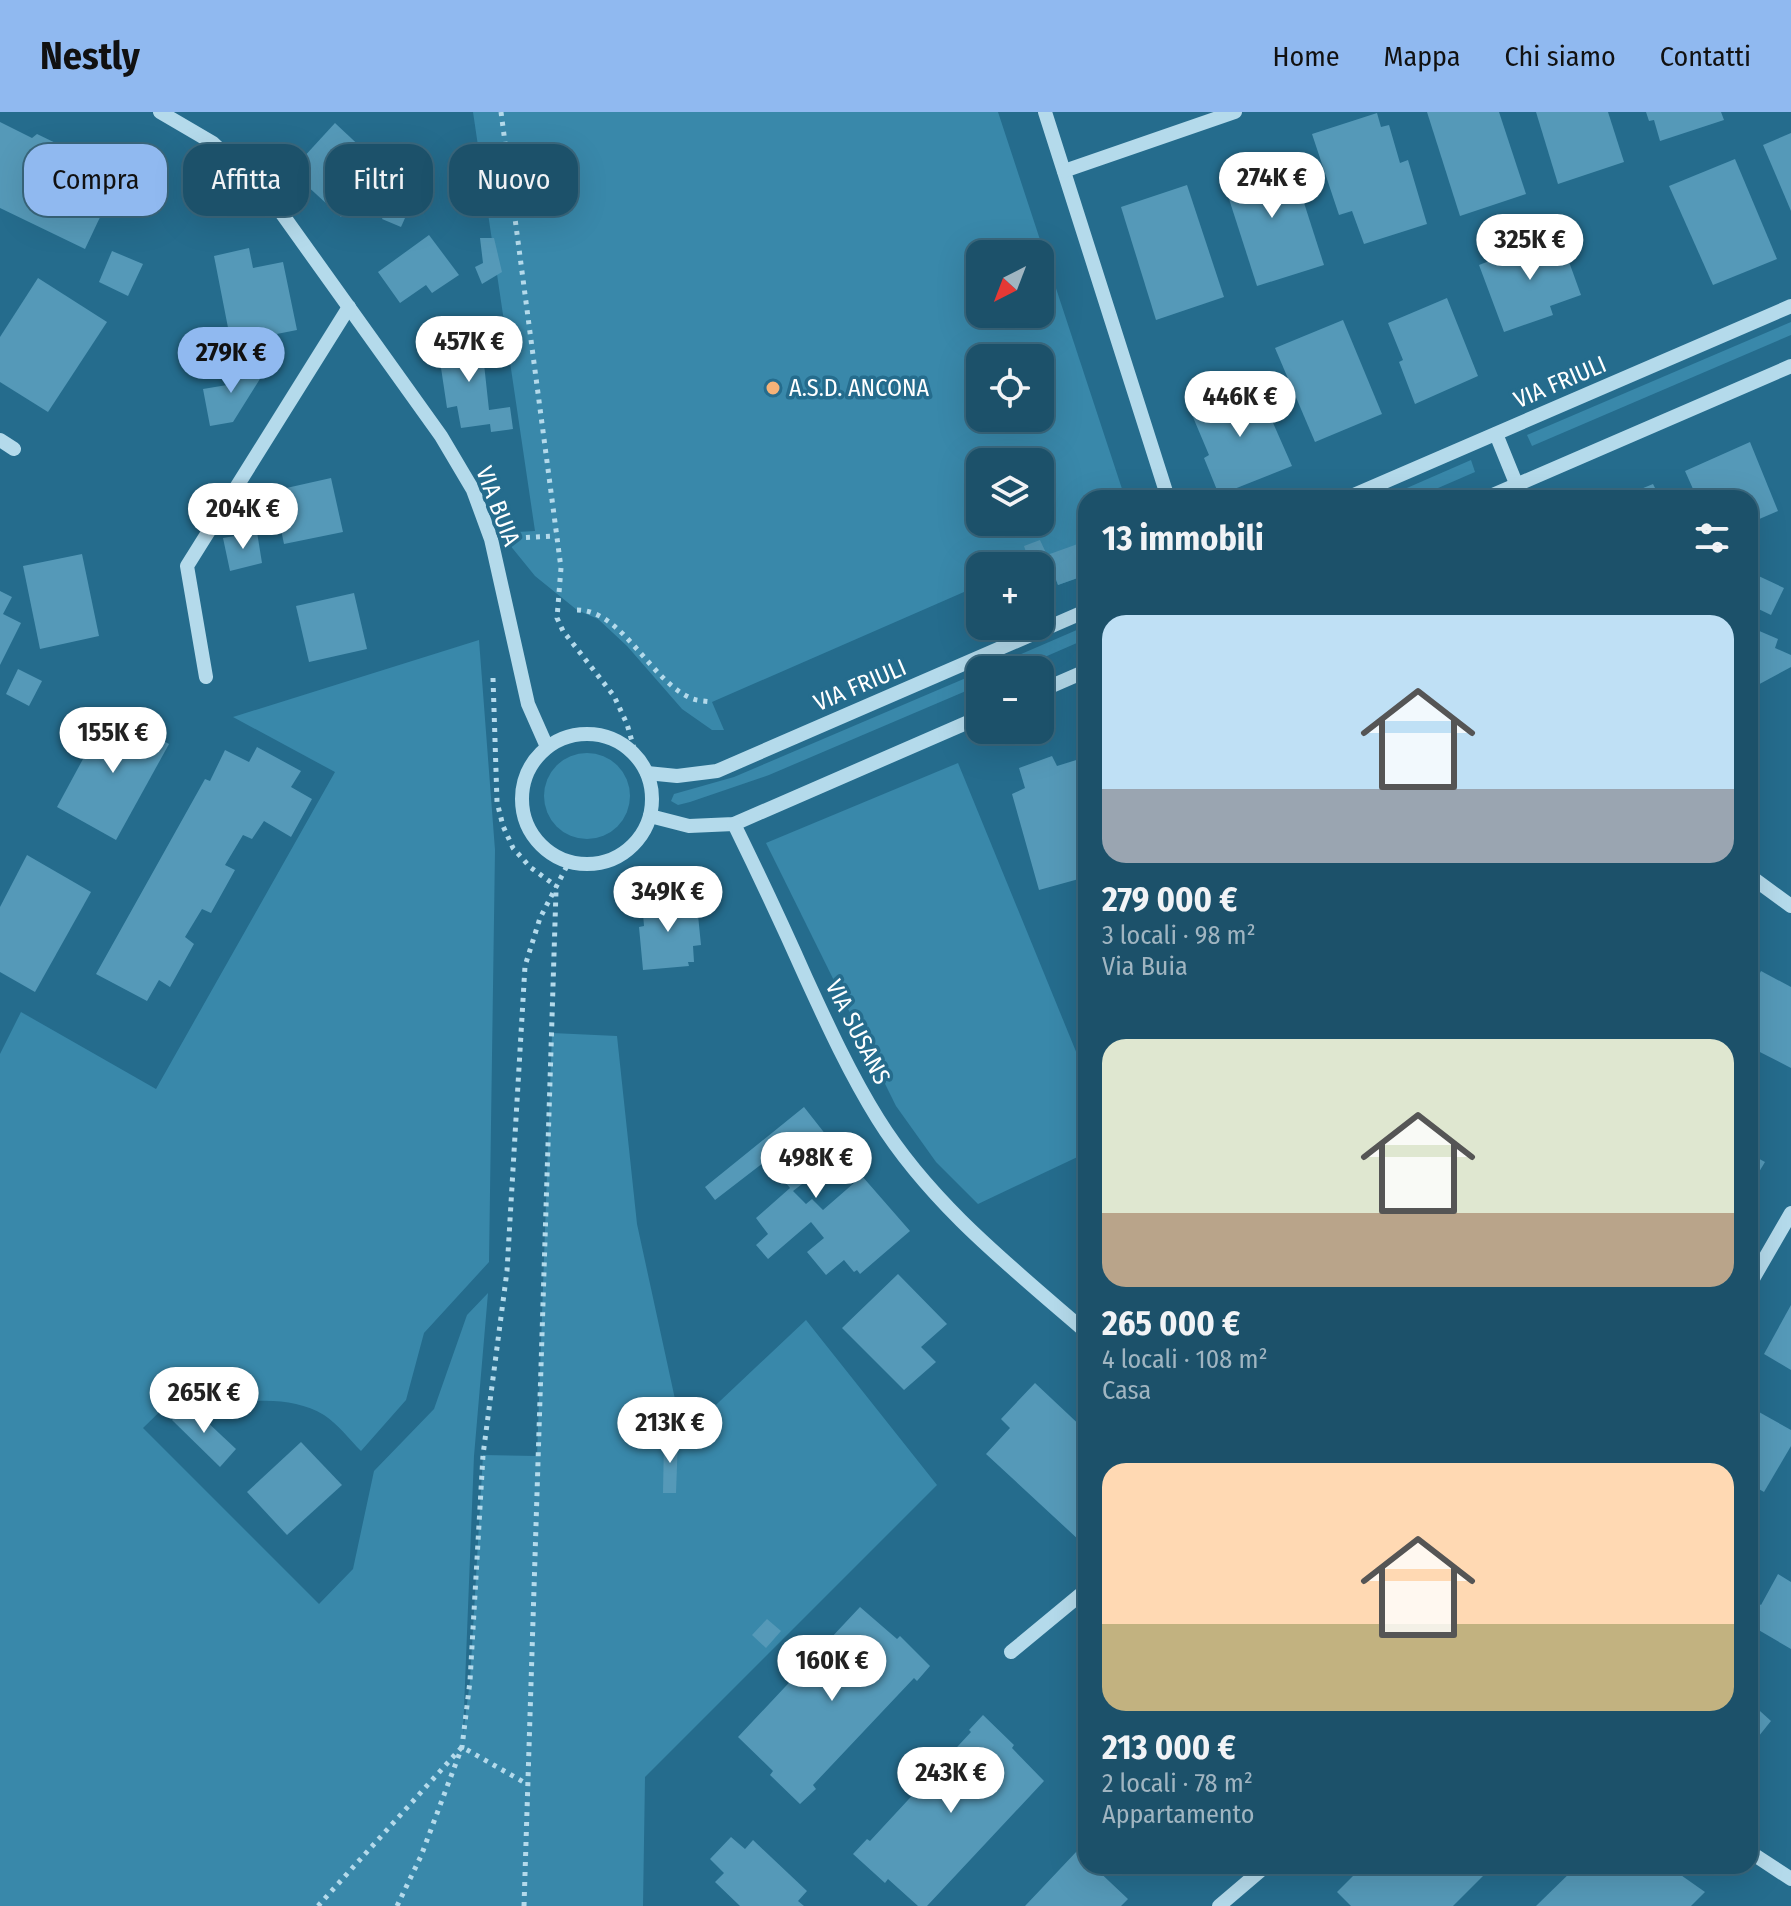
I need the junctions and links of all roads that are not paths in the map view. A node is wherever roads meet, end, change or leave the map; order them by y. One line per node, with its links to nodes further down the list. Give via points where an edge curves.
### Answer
1 (160, 112): 6 (street, VIA BUIA, via 213,143 246,172)
2 (1045, 112): 4 (street)
3 (1235, 112): 4 (street)
4 (1064, 171): 11 (street)
5 (1791, 306): 8 (street, VIA FRIULI)
6 (349, 307): 17 (street, via 187,566); 20 (street, VIA BUIA, via 473,490 491,539 528,704)
7 (1791, 366): 14 (street)
8 (1496, 434): 12 (street, VIA FRIULI); 13 (street)
9 (0, 440): 10 (street)
10 (14, 449)
11 (1165, 490)
12 (1366, 490)
13 (1520, 490)
14 (1522, 490)
15 (1078, 614): 21 (street, VIA FRIULI, via 717,771)
16 (1078, 674): 18 (street)
17 (206, 677)
18 (1054, 685)
19 (966, 723): 23 (street)
20 (547, 747): 21 (street, via 563,738 591,734 618,741); 22 (street, via 524,781 522,801 525,821 551,853 569,862 610,860 635,842)
21 (647, 773): 22 (street)
22 (650, 816): 23 (street, via 689,826)
23 (734, 824): 28 (street, VIA SUSANS, via 843,1057 879,1120 944,1203)
24 (1758, 882): 25 (street)
25 (1791, 906)
26 (1791, 1213): 27 (street)
27 (1758, 1270)
28 (1078, 1325)
29 (1078, 1597): 30 (street)
30 (1011, 1652)
31 (1758, 1857): 33 (street)
32 (1257, 1874): 34 (street)
33 (1791, 1879)
34 (1219, 1906)

